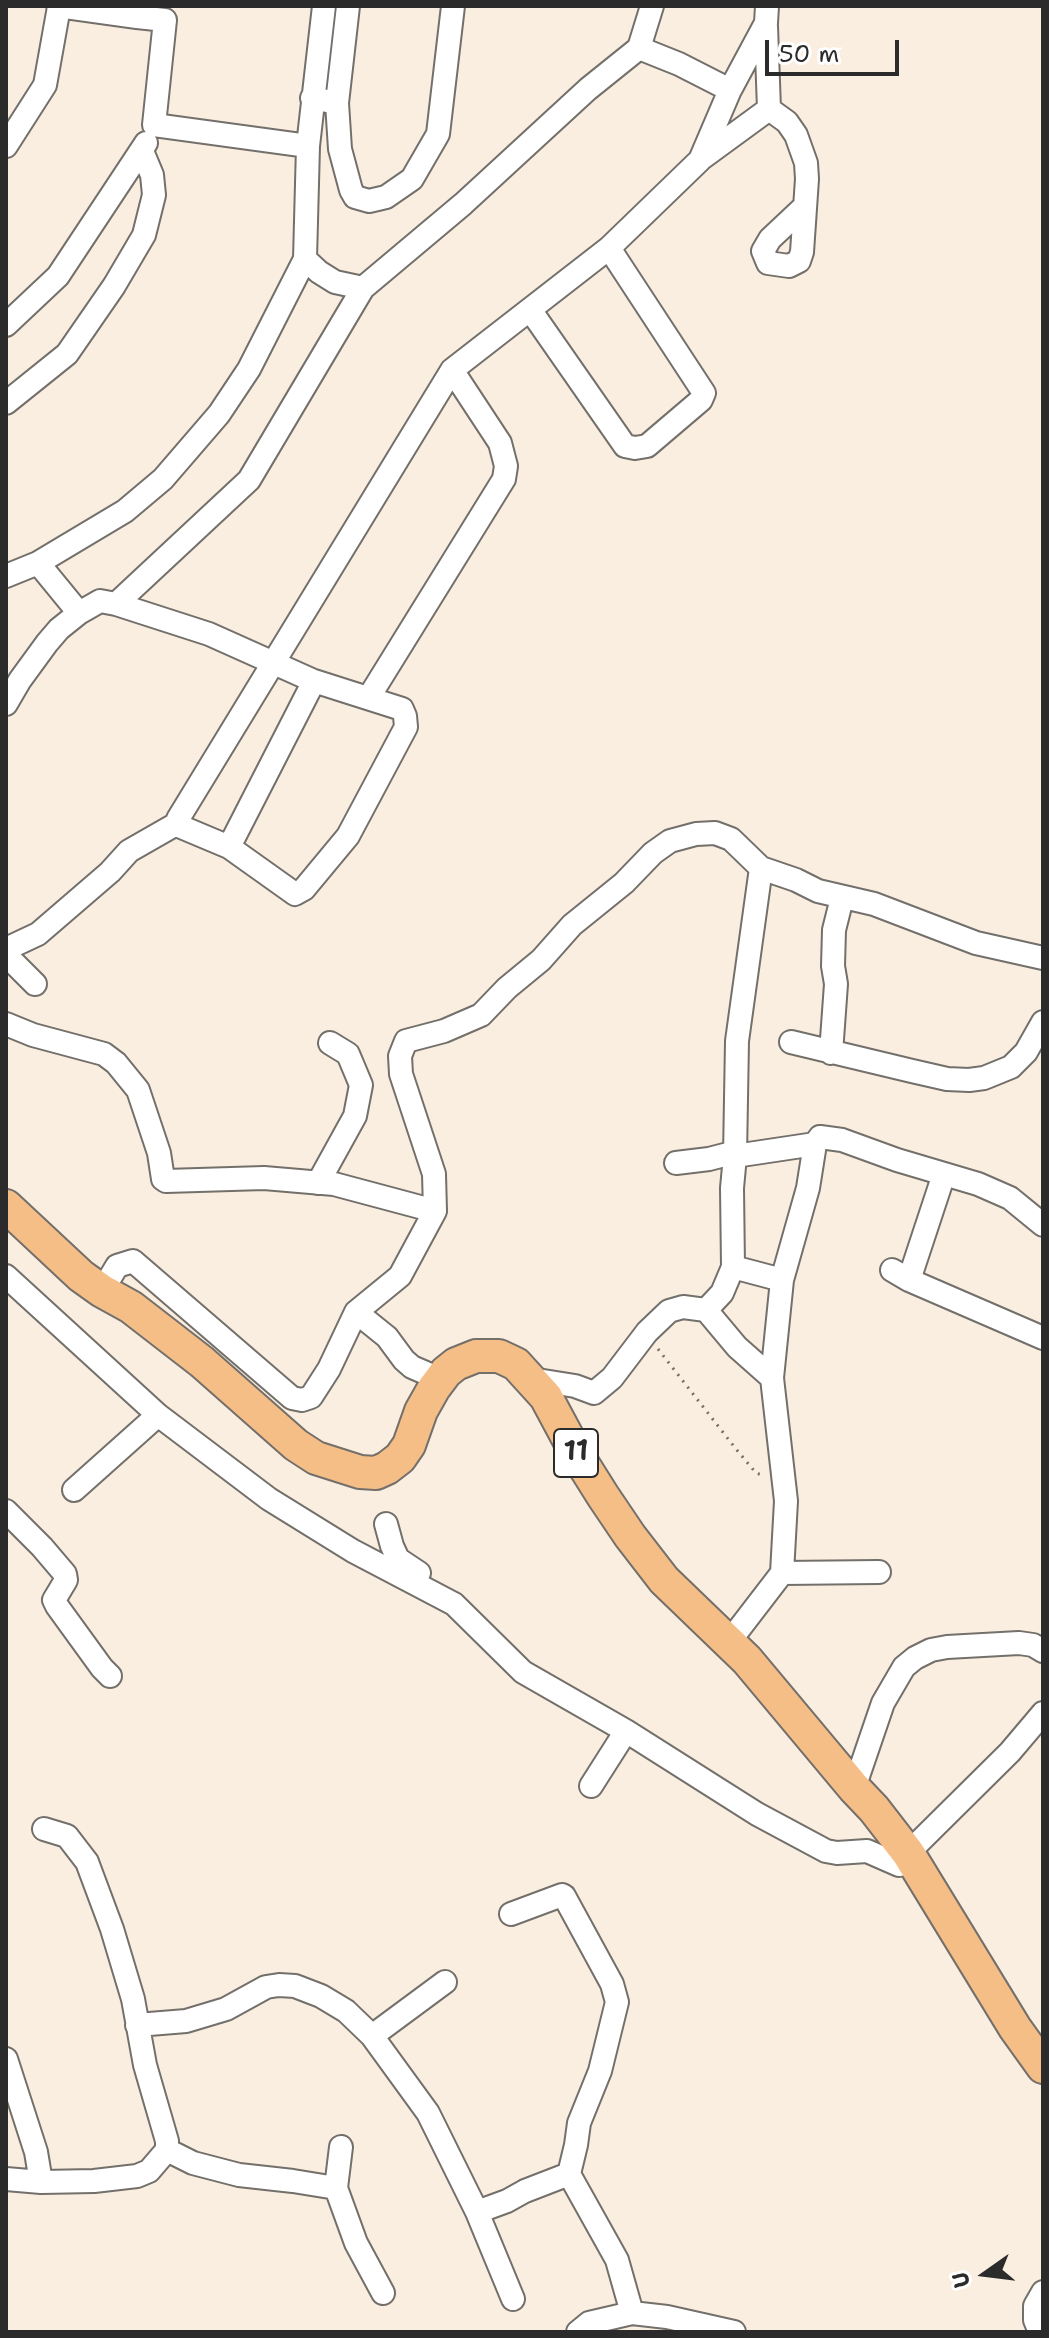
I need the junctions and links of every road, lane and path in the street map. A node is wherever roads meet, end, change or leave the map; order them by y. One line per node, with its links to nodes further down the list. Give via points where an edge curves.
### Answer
1 (58, 6): 6 (street); 15 (street, via 45,85)
2 (324, 6): 11 (street)
3 (348, 6): 12 (street)
4 (453, 6): 12 (street, via 438,134 412,179 386,197 355,197 340,149)
5 (652, 6): 9 (street)
6 (138, 12): 7 (street)
7 (166, 13): 14 (street)
8 (767, 14): 10 (street); 13 (street)
9 (639, 48): 10 (street); 22 (street)
10 (730, 90): 18 (street)
11 (312, 98): 12 (street); 16 (street)
12 (337, 103)
13 (769, 109): 18 (street); 19 (street, via 796,135 806,163)
14 (154, 125): 16 (street); 17 (street)
15 (6, 146)
16 (308, 146): 21 (street)
17 (142, 151): 24 (street, via 58,276); 26 (street, via 154,195 144,235 67,354)
18 (700, 160): 20 (street)
19 (803, 208)
20 (609, 248): 23 (street); 23 (street, via 704,393 647,446 625,446)
21 (305, 259): 22 (street, via 335,282); 27 (street, via 249,369 190,449 125,511)
22 (363, 288): 29 (street, via 249,480)
23 (531, 311): 25 (street)
24 (6, 325)
25 (452, 370): 31 (street); 33 (street, via 500,443 504,479)
26 (6, 403)
27 (38, 563): 28 (street); 30 (street)
28 (6, 576)
29 (116, 604): 30 (street, via 100,601); 31 (street, via 209,634)
30 (79, 613): 34 (street, via 47,643)
31 (273, 662): 32 (street); 35 (street)
32 (314, 681): 33 (street); 36 (street)
33 (369, 697): 36 (street, via 402,709 406,727 348,836 304,889 295,894)
34 (6, 704)
35 (178, 823): 36 (street); 39 (street, via 129,851 38,934)
36 (229, 847)
37 (761, 868): 38 (street); 48 (street, via 737,1041); 53 (street, via 731,839 715,833 670,841 572,925 481,1015 406,1041 401,1074 434,1174)
38 (842, 898): 40 (street, via 874,904 976,943); 46 (street, via 834,930)
39 (6, 952): 41 (street)
40 (1043, 958)
41 (35, 984)
42 (1043, 1022): 46 (street, via 1011,1067 984,1078 947,1079)
43 (6, 1024): 51 (street, via 104,1054 116,1063 138,1090 166,1181 264,1178)
44 (791, 1042): 46 (street)
45 (330, 1043): 51 (street, via 348,1054 361,1085 355,1116)
46 (831, 1053)
47 (815, 1144): 48 (street); 50 (street, via 820,1137 842,1140); 57 (street)
48 (736, 1154): 49 (street); 55 (street)
49 (676, 1163)
50 (944, 1174): 54 (street, via 1010,1198); 62 (street, via 900,1275)
51 (318, 1183): 53 (street)
52 (6, 1206): 58 (highway, 11)
53 (435, 1211): 60 (street, via 400,1276)
54 (1043, 1225)
55 (733, 1267): 57 (street); 59 (street, via 722,1293)
56 (6, 1276): 66 (street)
57 (782, 1280): 63 (street)
58 (102, 1291): 60 (street, via 117,1266 133,1261 292,1398 302,1400 317,1390); 65 (highway, 11, via 202,1362 296,1445 316,1458 360,1472 376,1473 400,1458)
59 (706, 1310): 61 (street, via 669,1311); 63 (street)
60 (356, 1312): 65 (street, via 412,1367)
61 (647, 1332): 64 (street, via 594,1393); 67 (path, via 756,1473)
62 (1043, 1338)
63 (772, 1378): 67 (street)
64 (531, 1379): 65 (highway, 11, via 499,1356 476,1356 456,1364); 74 (highway, 11, via 630,1536 664,1580)
65 (442, 1380)
66 (158, 1415): 68 (street); 73 (street, via 269,1499)
67 (785, 1485): 72 (street)
68 (74, 1490)
69 (6, 1511): 76 (street, via 65,1574 54,1600)
70 (386, 1524): 73 (street, via 398,1559)
71 (879, 1572): 72 (street)
72 (782, 1573): 74 (street)
73 (454, 1604): 78 (street, via 523,1672)
74 (729, 1642): 80 (highway, 11)
75 (1043, 1651): 80 (street, via 1019,1643 947,1647 915,1658 883,1703)
76 (110, 1676)
77 (1043, 1713): 82 (street)
78 (626, 1731): 79 (street); 82 (street, via 826,1851 867,1851 899,1865)
79 (591, 1786)
80 (854, 1788): 82 (highway, 11)
81 (44, 1829): 85 (street, via 67,1836 87,1862 112,1929)
82 (911, 1857): 88 (highway, 11)
83 (511, 1914): 91 (street, via 564,1896 617,2002 600,2071 579,2123)
84 (445, 1982): 86 (street)
85 (137, 2025): 86 (street, via 186,2021 279,1985 321,1996); 90 (street)
86 (372, 2036): 95 (street, via 428,2113)
87 (6, 2059): 93 (street)
88 (1043, 2067)
89 (341, 2147): 94 (street)
90 (167, 2150): 93 (street, via 149,2171 137,2176); 94 (street, via 239,2175)
91 (569, 2174): 95 (street); 99 (street, via 617,2260)
92 (6, 2179): 93 (street)
93 (41, 2182)
94 (336, 2188): 97 (street, via 356,2243)
95 (477, 2212): 98 (street)
96 (1043, 2292): 102 (street, via 1035,2306)
97 (383, 2293)
98 (513, 2299)
99 (632, 2313): 100 (street, via 589,2323); 101 (street)
100 (578, 2332)
101 (734, 2332)
102 (1040, 2332)

